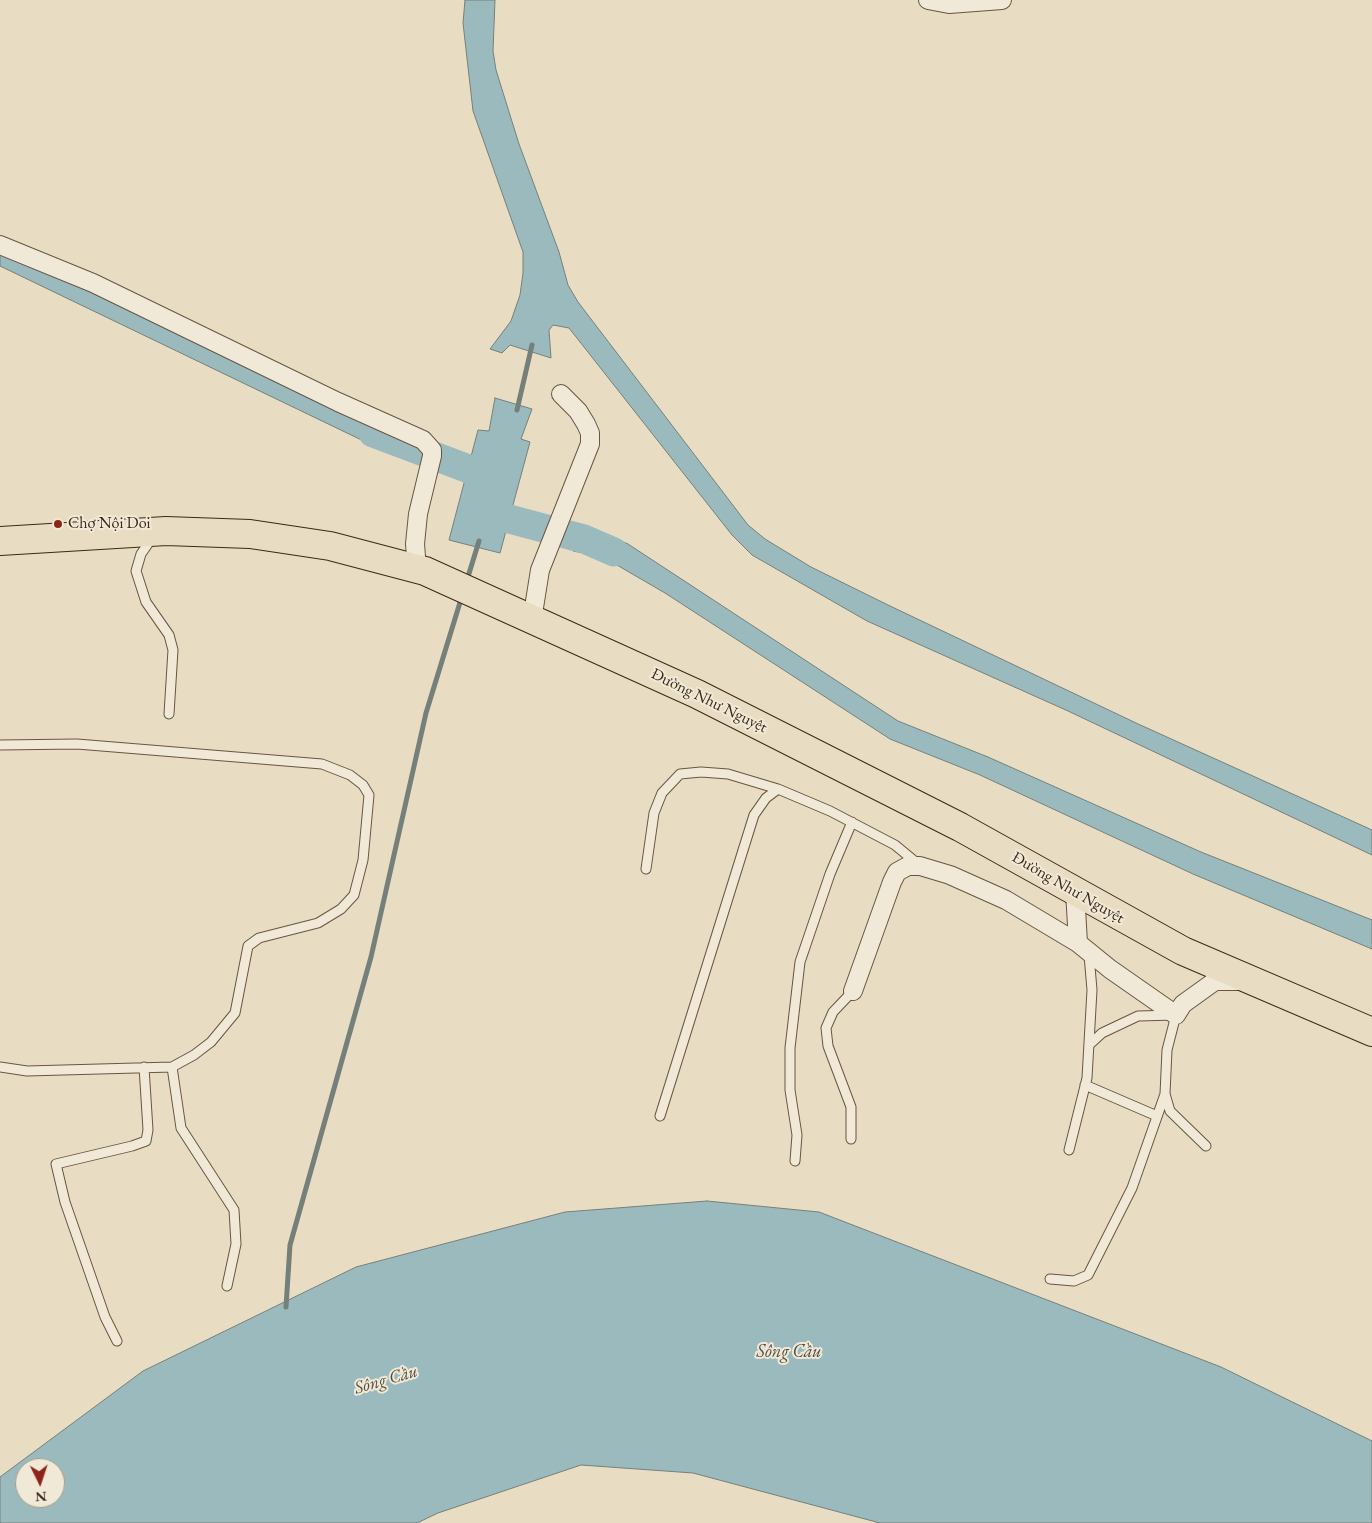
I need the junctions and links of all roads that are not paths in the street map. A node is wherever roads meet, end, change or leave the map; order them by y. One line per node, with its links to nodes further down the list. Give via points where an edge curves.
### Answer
1 (928, 0): 2 (street, via 949,4)
2 (1002, 0)
3 (0, 245): 7 (street, via 93,282 338,402 424,440 432,450 432,456 418,514)
4 (561, 394): 8 (street, via 586,424 590,444 540,570)
5 (160, 532): 6 (main road, Đường Như Nguyệt); 7 (main road, Đường Như Nguyệt, via 250,534 330,546); 9 (lane, via 140,554 136,570 146,602 169,635 173,650)
6 (0, 541)
7 (417, 569): 8 (main road, Đường Như Nguyệt)
8 (532, 620): 15 (main road, Đường Như Nguyệt, via 697,694 960,827)
9 (169, 714)
10 (0, 745): 23 (lane, via 77,744 322,764 350,775 363,785 369,795 363,860 354,895 341,909 318,923 259,938 248,946 235,1013 211,1042)
11 (778, 789): 12 (lane); 14 (lane, via 728,774 680,774 662,793 654,813); 27 (lane, via 766,798 754,815)
12 (852, 822): 13 (lane, via 896,845); 32 (lane, via 800,962 790,1048 790,1090 797,1135)
13 (920, 866): 16 (street, via 950,875 1006,900); 18 (street, via 908,866 897,872)
14 (646, 869)
15 (1075, 891): 16 (street); 17 (main road, Đường Như Nguyệt, via 1175,947)
16 (1083, 947): 19 (street); 21 (lane, via 1092,990)
17 (1250, 982): 19 (street, via 1215,981 1183,1004); 20 (main road, Đường Như Nguyệt)
18 (853, 991): 29 (lane, via 833,1012 826,1028 828,1046 851,1107)
19 (1176, 1015): 21 (lane, via 1138,1016 1102,1033); 26 (lane, via 1167,1050)
20 (1372, 1032)
21 (1089, 1045): 25 (lane)
22 (0, 1067): 24 (lane, via 27,1071)
23 (172, 1067): 24 (lane); 34 (lane, via 181,1128 234,1210 236,1244)
24 (144, 1068): 35 (lane, via 146,1140 56,1164 65,1202 105,1317)
25 (1085, 1085): 28 (lane); 31 (lane)
26 (1165, 1094): 28 (lane); 30 (lane, via 1170,1111)
27 (660, 1116)
28 (1157, 1116): 33 (lane, via 1132,1188 1088,1276 1074,1281)
29 (851, 1139)
30 (1206, 1146)
31 (1069, 1150)
32 (795, 1161)
33 (1050, 1279)
34 (227, 1286)
35 (117, 1341)

